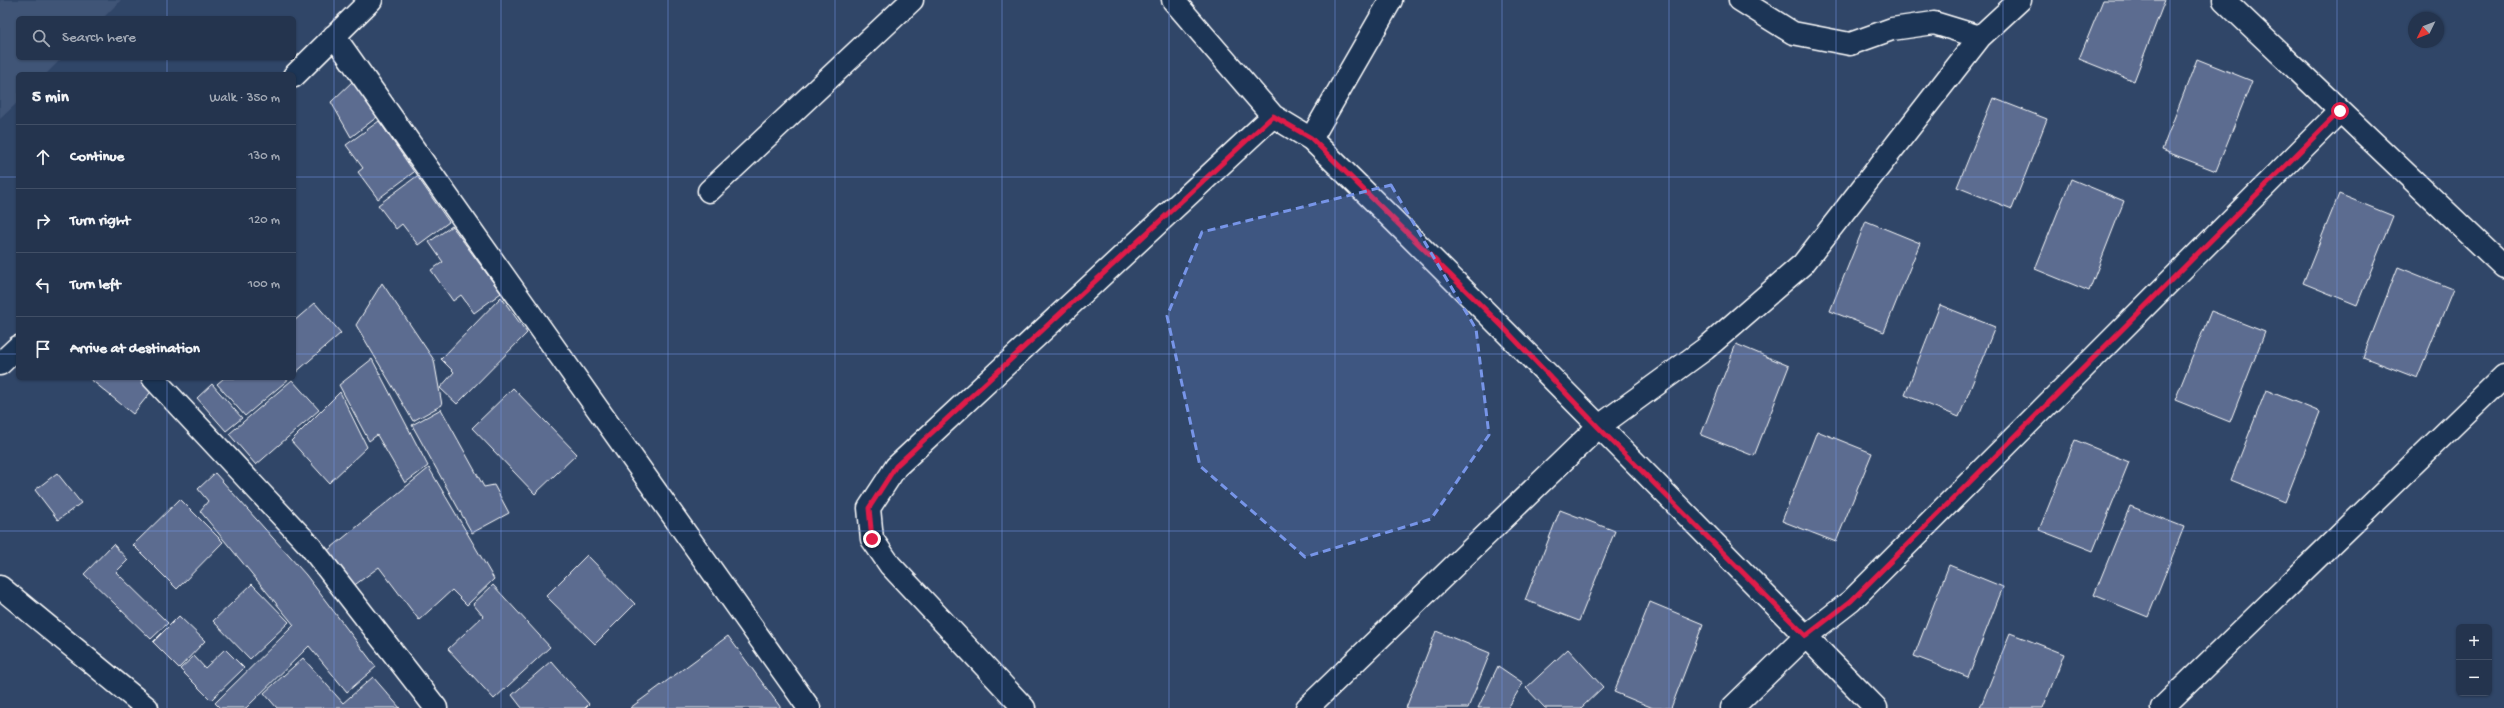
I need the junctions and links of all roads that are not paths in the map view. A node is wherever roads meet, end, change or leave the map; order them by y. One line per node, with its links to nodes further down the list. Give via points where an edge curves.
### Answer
1 (371, 0): 8 (street)
2 (912, 0): 14 (street)
3 (1173, 0): 12 (street)
4 (1391, 0): 13 (street)
5 (1740, 0): 9 (street, via 1793,33 1850,44 1892,29 1934,22)
6 (2020, 0): 9 (street)
7 (2224, 0): 11 (street)
8 (334, 36): 10 (street); 25 (street)
9 (1980, 37): 20 (street, via 1802,264 1705,349)
10 (296, 74)
11 (2340, 111): 15 (street); 22 (street, via 1851,601)
12 (1273, 116): 13 (street); 26 (street, via 896,466 869,508 872,539 890,565)
13 (1311, 138): 20 (street, via 1502,326)
14 (709, 191)
15 (2504, 268)
16 (16, 349): 17 (street)
17 (0, 364)
18 (2504, 376): 30 (street)
19 (155, 380): 24 (street, via 310,546)
20 (1598, 427): 22 (street); 27 (street)
21 (0, 587): 23 (street)
22 (1806, 636): 28 (street); 29 (street)
23 (147, 708)
24 (436, 708)
25 (809, 708)
26 (1024, 708)
27 (1307, 708)
28 (1732, 708)
29 (1876, 708)
30 (2162, 708)

